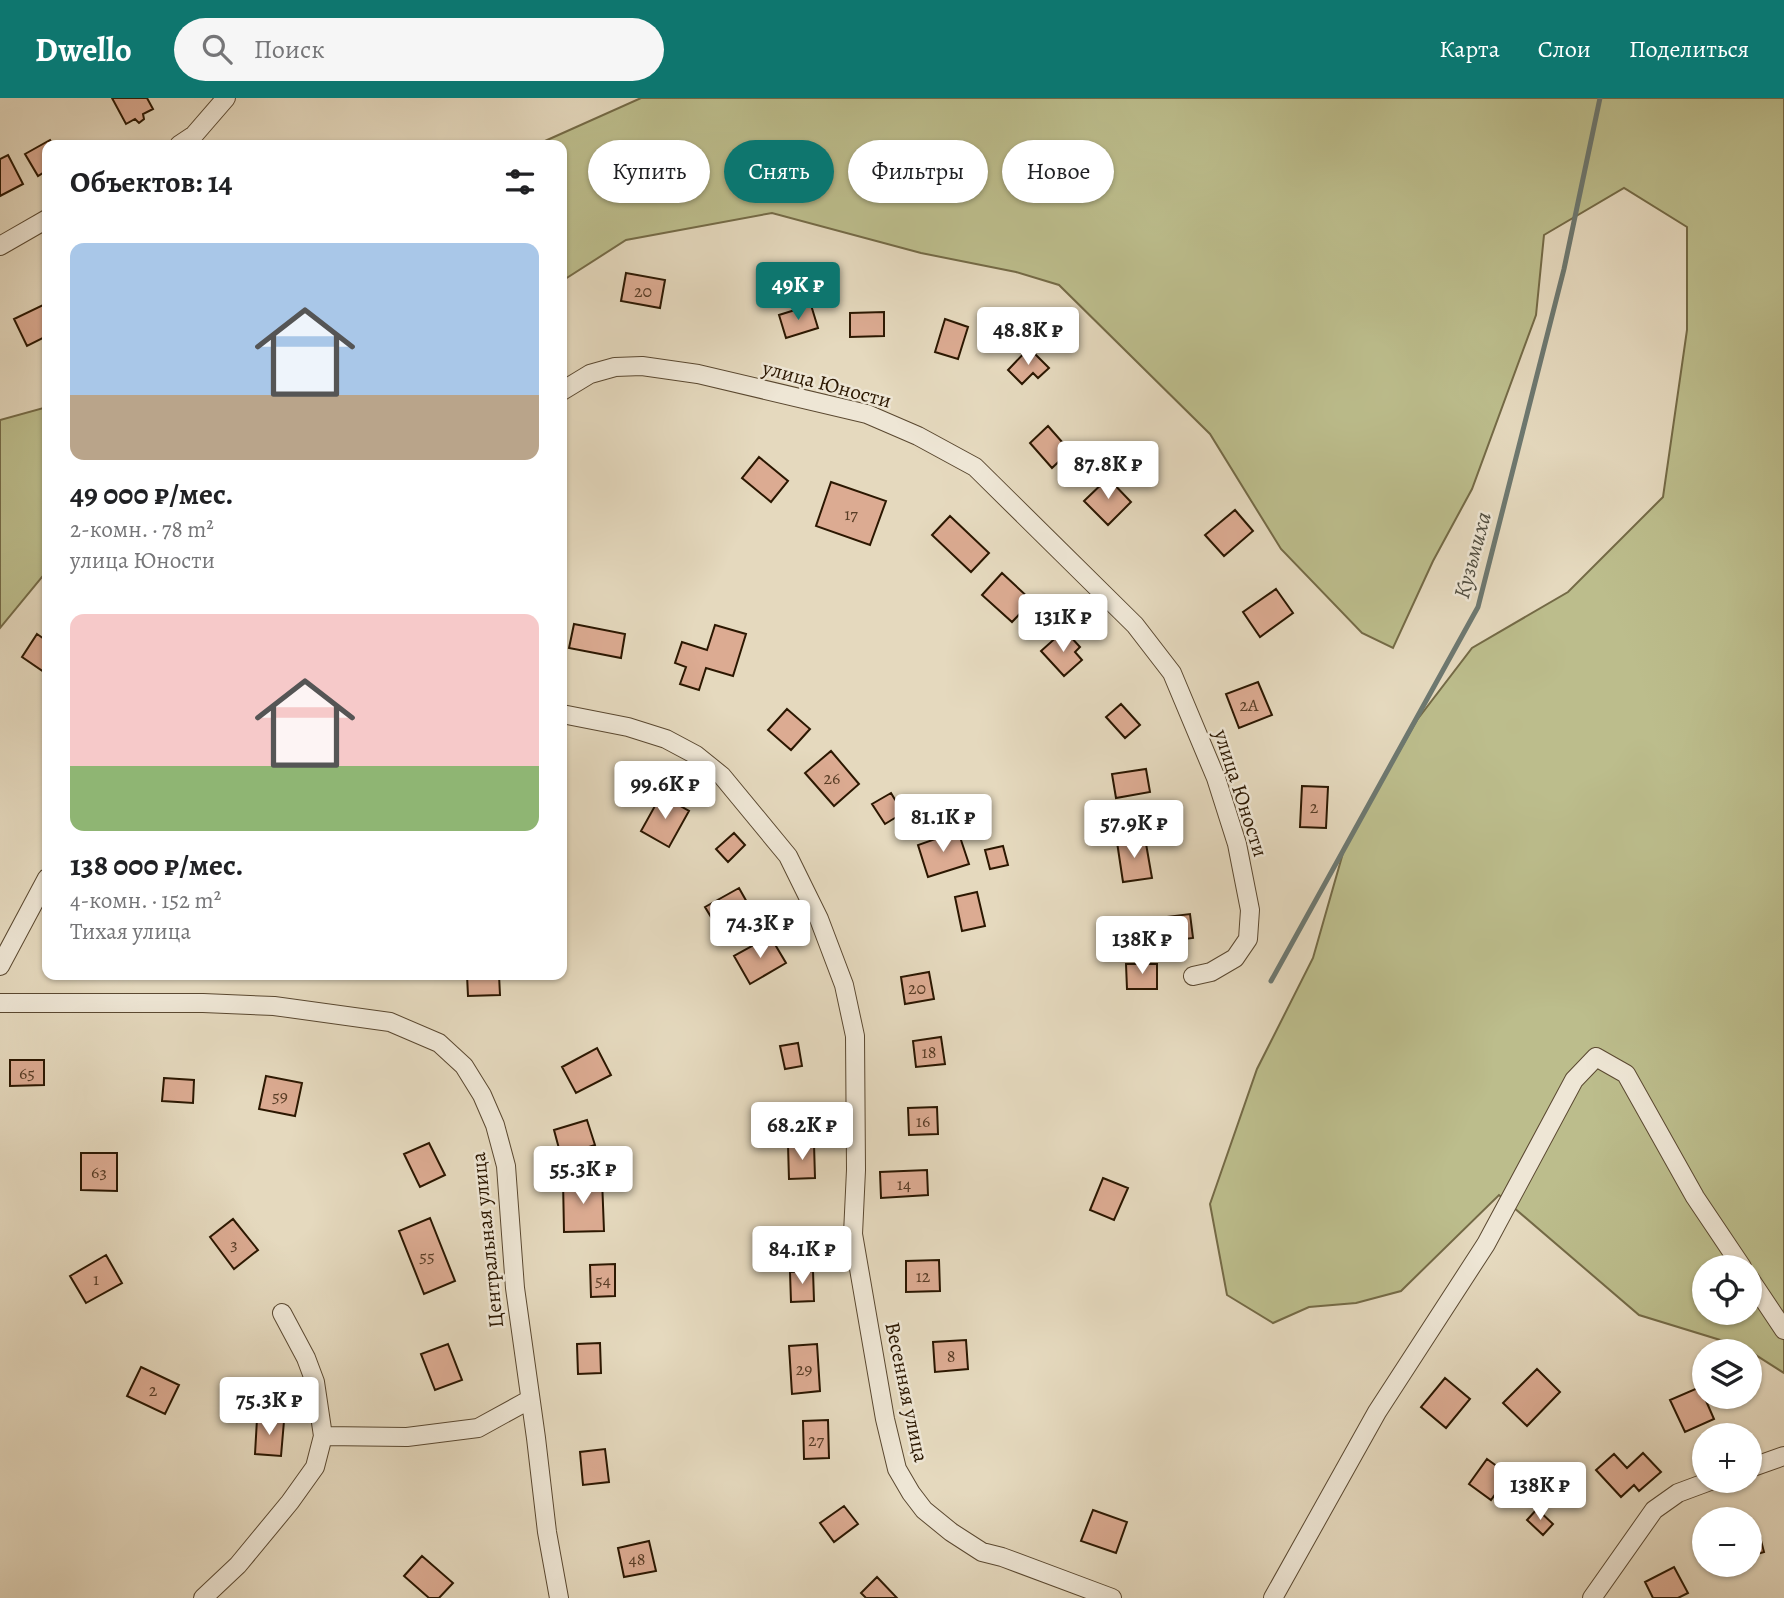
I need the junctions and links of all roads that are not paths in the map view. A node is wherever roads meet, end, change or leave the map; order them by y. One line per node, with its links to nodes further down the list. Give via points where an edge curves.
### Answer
1 (226, 98): 2 (street)
2 (187, 140)
3 (42, 222): 4 (street)
4 (0, 246)
5 (567, 388): 9 (street, улица Юности, via 590,374 615,367 698,374 867,414 975,467 1135,625 1172,673 1216,778 1251,910 1248,939 1235,958)
6 (567, 715): 22 (street, Весенняя улица, via 666,739 722,776 788,856 819,919 844,985 855,1036 853,1234 885,1419 897,1469 911,1493 924,1510 982,1552)
7 (42, 887): 8 (street)
8 (0, 966)
9 (1193, 976)
10 (0, 1003): 15 (street, Центральная улица, via 274,1006 390,1022 439,1043 464,1066 482,1095 506,1166)
11 (1734, 1255): 23 (street, via 1695,1197 1626,1074 1596,1057 1574,1080 1486,1244 1377,1412)
12 (1762, 1297): 14 (street)
13 (282, 1313): 16 (street, via 315,1382)
14 (1784, 1330)
15 (530, 1400): 16 (street, via 478,1428 407,1437); 21 (street, Центральная улица)
16 (323, 1436): 20 (street, via 315,1467 290,1502)
17 (1784, 1456): 18 (street)
18 (1762, 1464)
19 (1692, 1488): 24 (street, via 1654,1510)
20 (203, 1598)
21 (559, 1598)
22 (1112, 1598)
23 (1273, 1598)
24 (1591, 1598)

